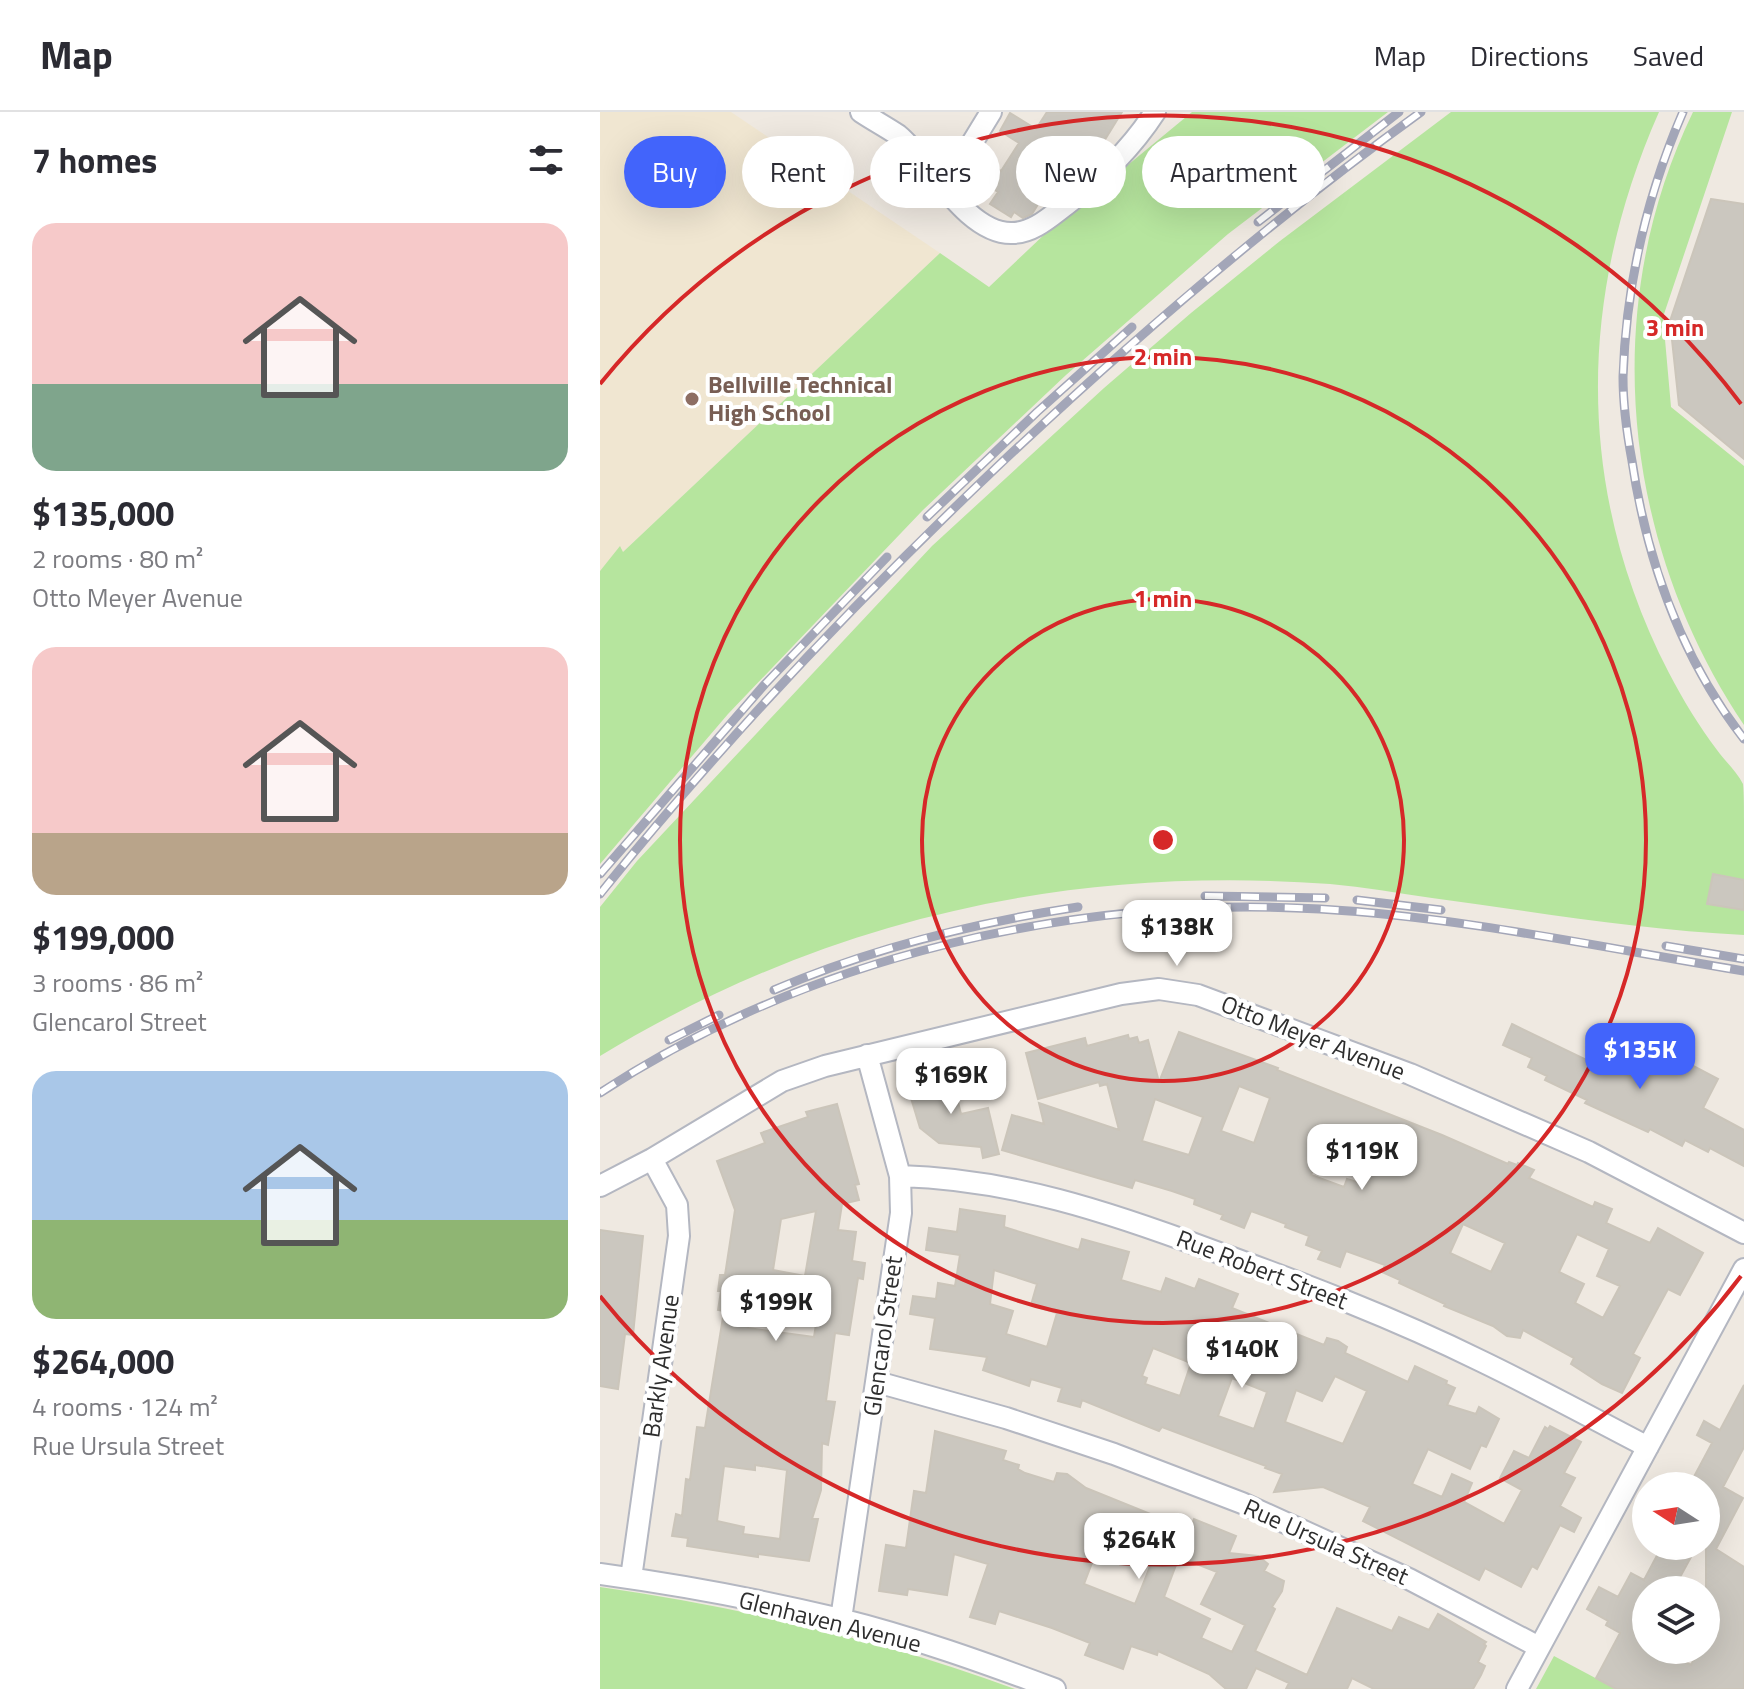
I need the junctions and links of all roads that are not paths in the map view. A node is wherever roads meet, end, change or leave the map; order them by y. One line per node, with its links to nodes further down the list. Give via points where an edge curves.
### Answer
1 (861, 112): 4 (street)
2 (991, 112): 5 (street)
3 (1155, 112): 6 (street, via 1138,138 1085,190 1025,232 994,229)
4 (899, 136)
5 (976, 136)
6 (962, 208)
7 (867, 1055): 8 (street, Otto Meyer Avenue, via 782,1081); 9 (street, Glencarol Street); 11 (street, Otto Meyer Avenue, via 1121,994 1179,991 1410,1074 1589,1152)
8 (652, 1159): 10 (street, Otto Meyer Avenue); 16 (street, Barkly Avenue, via 677,1205 679,1236)
9 (900, 1176): 13 (street, Glencarol Street, via 901,1213); 14 (street, Rue Robert Street, via 951,1177 1023,1190 1130,1220 1292,1279 1478,1359)
10 (600, 1186)
11 (1744, 1233)
12 (1744, 1269): 14 (street)
13 (877, 1382): 17 (street, Glencarol Street); 18 (street, Rue Ursula Street, via 1006,1418 1242,1503 1409,1579)
14 (1648, 1447): 18 (street)
15 (600, 1574): 16 (street, Glenhaven Avenue)
16 (631, 1578): 17 (street, Glenhaven Avenue)
17 (841, 1619): 19 (street, Glenhaven Avenue)
18 (1539, 1647): 20 (street)
19 (1055, 1689)
20 (1517, 1689)

